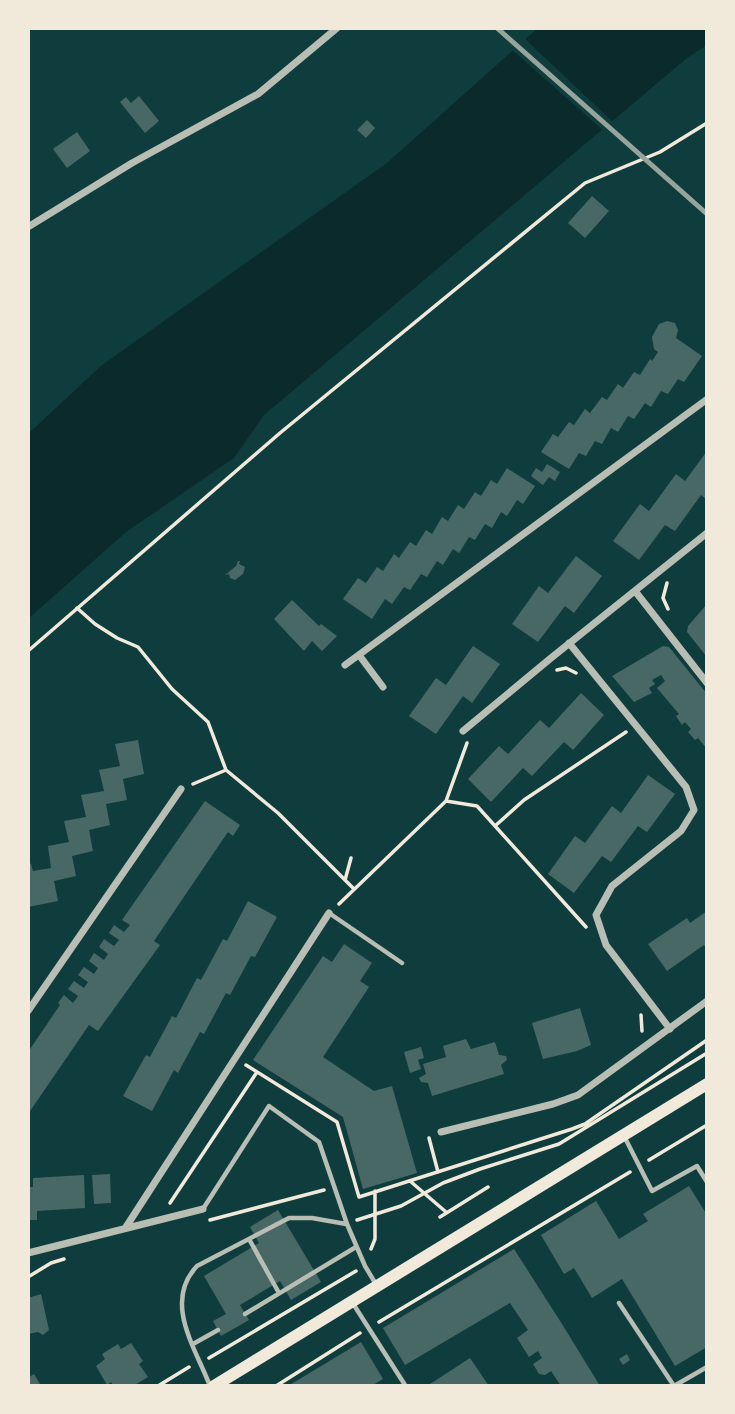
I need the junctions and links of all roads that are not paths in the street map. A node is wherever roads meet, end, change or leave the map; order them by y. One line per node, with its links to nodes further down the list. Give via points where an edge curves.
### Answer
1 (337, 28): 2 (street, via 258,94)
2 (28, 227)
3 (707, 401): 7 (street)
4 (707, 534): 5 (street)
5 (635, 591): 6 (street); 9 (street)
6 (569, 643): 11 (street); 17 (street, via 686,787 694,810 681,831 612,886 596,915 606,946)
7 (359, 655): 8 (street); 10 (street)
8 (345, 664)
9 (707, 683)
10 (383, 687)
11 (463, 731)
12 (181, 789): 16 (street)
13 (329, 913): 14 (lane); 24 (street)
14 (402, 962)
15 (707, 1001): 17 (street)
16 (28, 1011)
17 (670, 1029): 19 (street, via 566,1100)
18 (707, 1084): 20 (main road)
19 (441, 1132)
20 (623, 1134): 21 (lane, via 652,1191 697,1166); 28 (main road)
21 (707, 1182)
22 (203, 1209): 23 (lane, via 268,1106 319,1142); 24 (street)
23 (346, 1224): 25 (lane, via 289,1218); 26 (lane)
24 (126, 1227): 27 (street)
25 (249, 1239): 29 (lane); 34 (lane, via 188,1275 180,1305)
26 (356, 1247): 28 (lane); 29 (lane)
27 (28, 1253)
28 (378, 1286): 30 (main road)
29 (279, 1293): 32 (lane)
30 (352, 1301): 36 (lane); 37 (main road)
31 (619, 1303): 38 (lane)
32 (245, 1314)
33 (218, 1330): 34 (lane)
34 (193, 1344): 37 (lane)
35 (707, 1367): 38 (lane)
36 (405, 1385)
37 (212, 1386)
38 (674, 1386)

